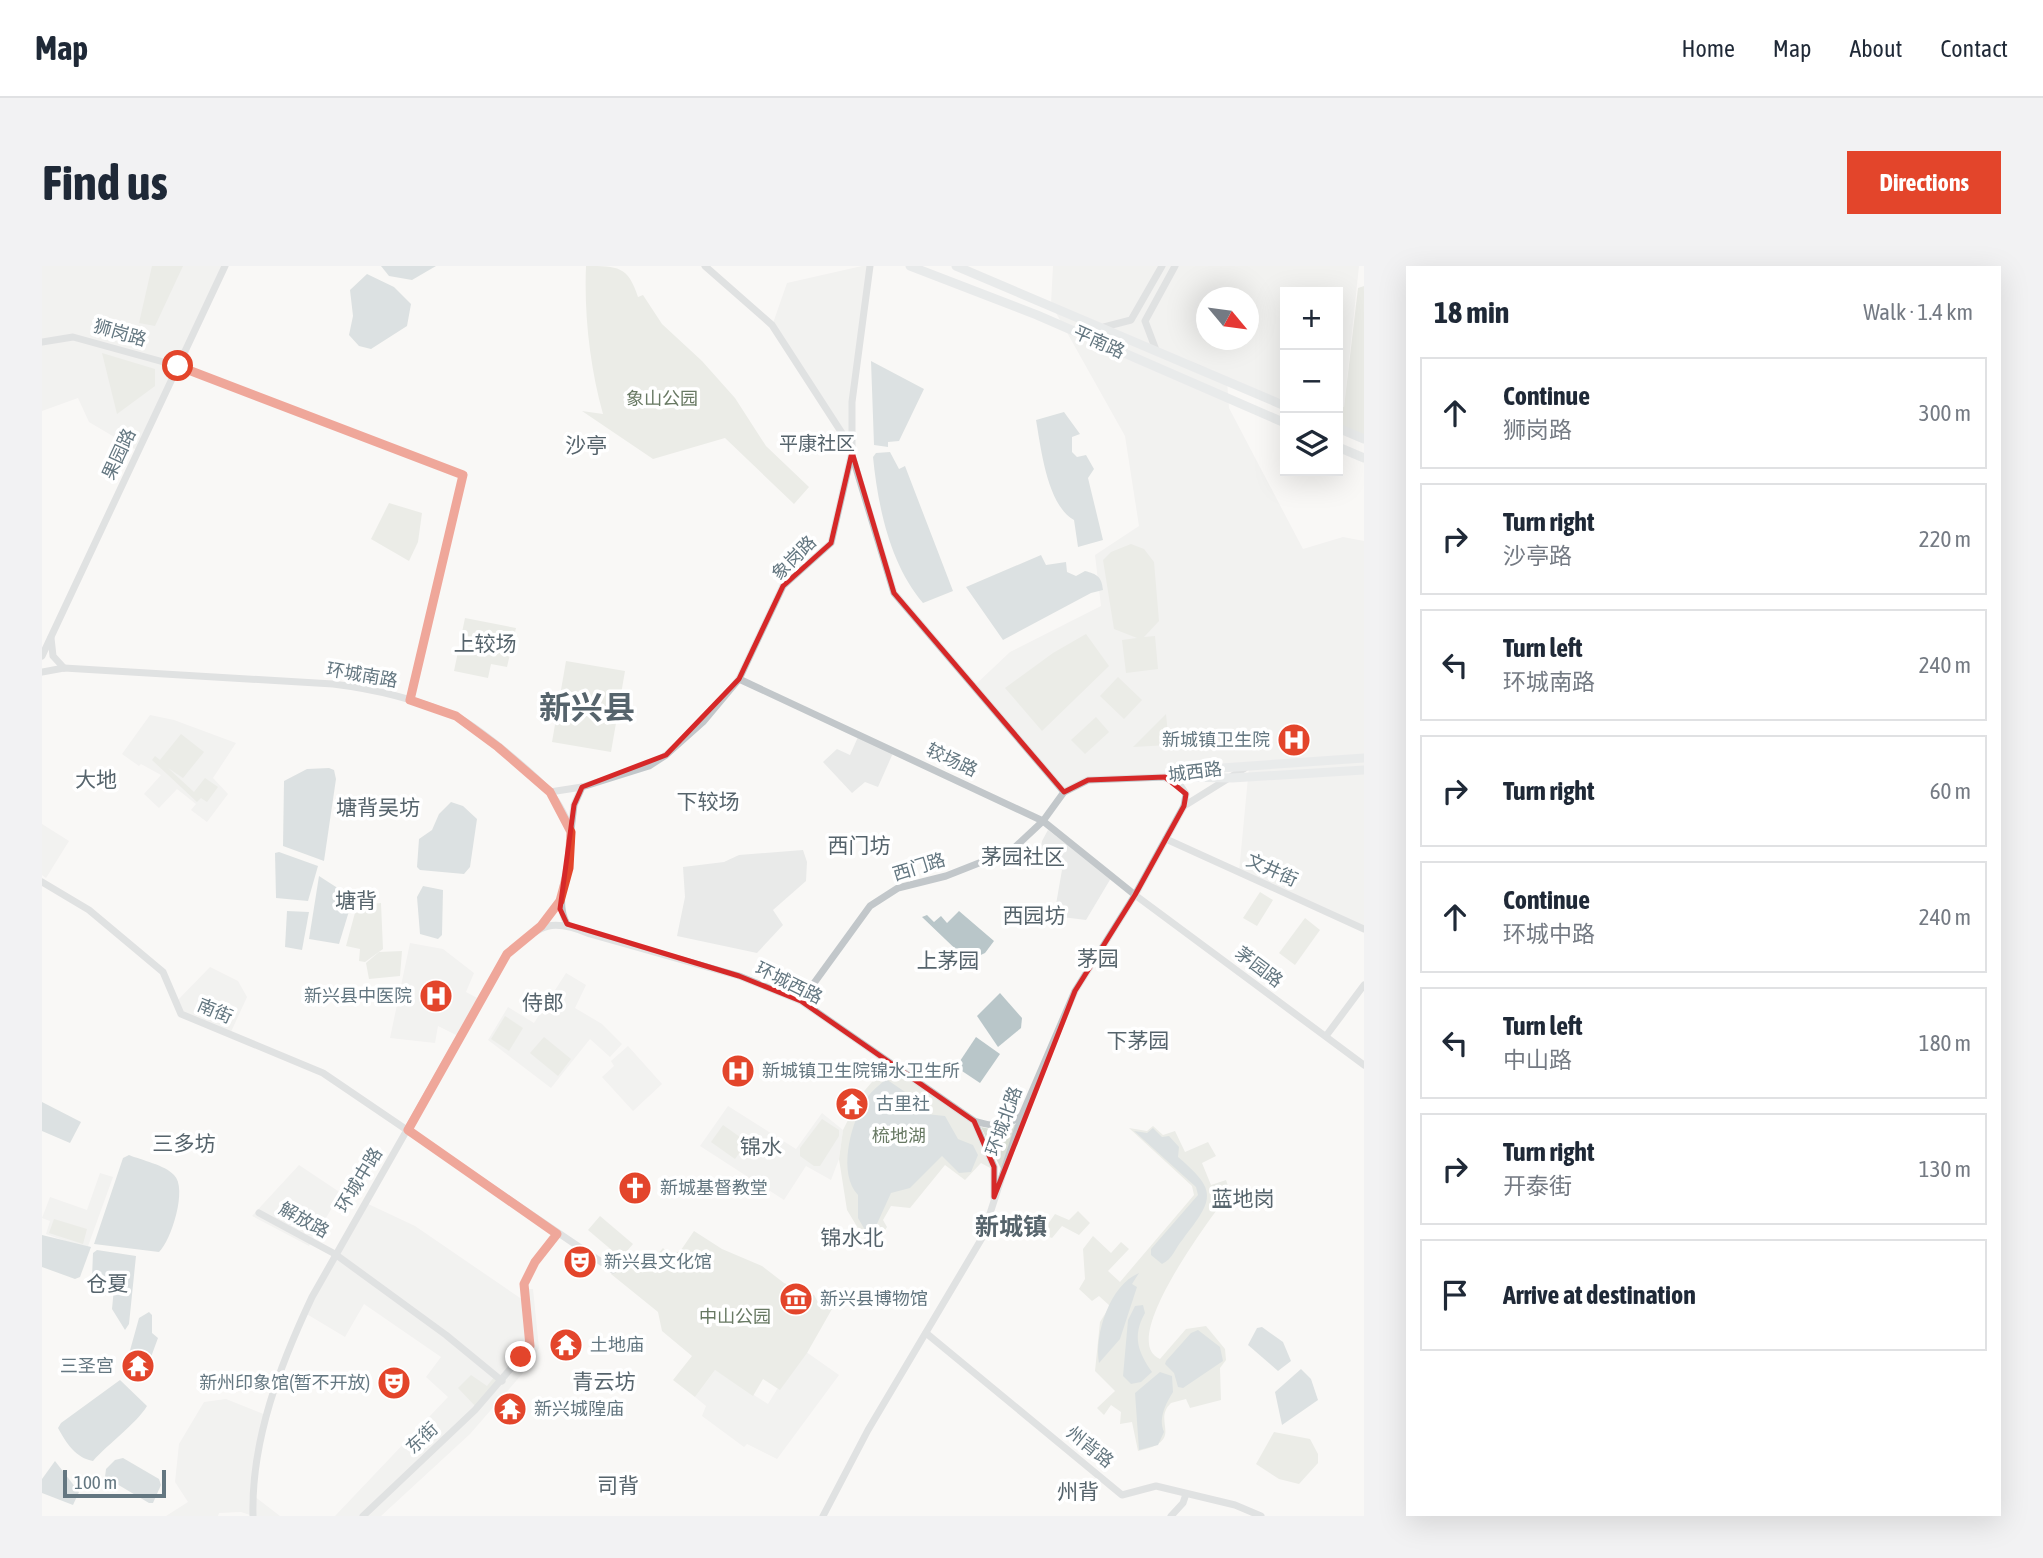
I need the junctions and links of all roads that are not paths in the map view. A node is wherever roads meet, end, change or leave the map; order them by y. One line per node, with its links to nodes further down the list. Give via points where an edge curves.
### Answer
1 (225, 266): 11 (street, 果园路)
2 (705, 266): 17 (street, via 772,326 848,438)
3 (870, 266): 17 (street, 象岗路, via 852,402)
4 (910, 266): 13 (main road, 平南路, via 1037,314)
5 (956, 266): 8 (main road, 平南路)
6 (1162, 266): 8 (street, via 1131,320)
7 (1175, 266): 10 (street, via 1145,321)
8 (1096, 326): 10 (main road, 平南路)
9 (42, 342): 11 (street, 狮岗路, via 72,337)
10 (1157, 351): 12 (main road, 平南路)
11 (178, 366): 19 (street, 果园路); 24 (street, 狮岗路, via 463,475)
12 (1280, 404)
13 (1280, 421)
14 (1343, 430): 15 (main road)
15 (1364, 439)
16 (1343, 449): 18 (main road)
17 (852, 452): 23 (street, 象岗路, via 831,543 783,586); 31 (street, via 894,593)
18 (1364, 458)
19 (51, 638): 20 (street, 果园路); 21 (street, via 53,656)
20 (42, 656)
21 (64, 668): 22 (street, 环城南路); 24 (street, 环城南路, via 333,684)
22 (42, 672)
23 (739, 679): 29 (street, 象岗路, via 703,722 666,755 649,766); 33 (street, 较场路)
24 (410, 700): 30 (street, 环城南路, via 456,716)
25 (1364, 758): 26 (main road, 城西路)
26 (1249, 766): 28 (main road, 城西路); 32 (street, 环城北路)
27 (1364, 770): 28 (main road)
28 (1165, 777): 31 (street, 城西路, via 1088,780); 32 (street, via 1186,794)
29 (582, 788): 30 (street, 象岗路); 34 (street, via 574,805)
30 (550, 792): 34 (street, 环城南路)
31 (1064, 792): 33 (street)
32 (1184, 806): 35 (street, 环城北路)
33 (1043, 821): 37 (street, 较场路); 43 (street, 西门路, via 1012,850 946,876 898,888 870,905)
34 (571, 832): 38 (street)
35 (1166, 839): 37 (street, 环城北路); 41 (street, 文井街)
36 (42, 882): 48 (street, 南街, via 89,910 163,972 181,1014 323,1073)
37 (1135, 895): 44 (street, 茅园路); 46 (street, 环城北路, via 1075,991)
38 (561, 899): 39 (street); 40 (street, 环城中路)
39 (567, 924): 40 (street); 43 (street, 环城西路, via 739,976)
40 (541, 926): 48 (street, 环城中路, via 507,954)
41 (1364, 929)
42 (1364, 985): 44 (street)
43 (801, 1001): 47 (street, 环城西路)
44 (1326, 1036): 45 (street, 茅园路)
45 (1364, 1065)
46 (1022, 1115): 47 (street, 环城西路, via 1008,1125 993,1127); 49 (street, 环城北路)
47 (974, 1121): 49 (street, via 994,1167)
48 (408, 1130): 51 (street, 南街); 52 (street, 环城中路)
49 (994, 1198): 54 (street, 环城北路, via 982,1238)
50 (259, 1213): 52 (street, 解放路)
51 (557, 1234): 53 (street, 南街); 55 (street, 东街, via 524,1284 530,1346)
52 (335, 1255): 55 (street, 解放路); 57 (street, 环城中路, via 286,1353 266,1415)
53 (613, 1270)
54 (926, 1332): 56 (street, 州背路, via 1122,1494 1156,1486); 59 (street, 环城北路)
55 (502, 1381): 58 (street, 东街)
56 (1186, 1494): 60 (street); 61 (street, 州背路)
57 (253, 1516)
58 (363, 1516)
59 (823, 1516)
60 (1171, 1516)
61 (1261, 1516)

